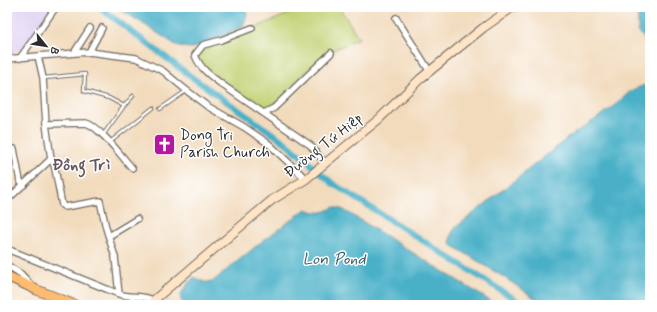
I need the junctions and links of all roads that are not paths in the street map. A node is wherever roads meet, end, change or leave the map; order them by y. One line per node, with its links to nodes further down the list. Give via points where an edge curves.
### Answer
1 (56, 7): 11 (street)
2 (513, 7): 13 (street, Đường Tứ Hiệp)
3 (396, 18): 13 (street)
4 (90, 28): 8 (street)
5 (102, 28): 7 (street)
6 (252, 28): 20 (street, via 203,45 195,55 213,78)
7 (89, 52): 8 (street); 15 (street, via 136,58 164,71)
8 (74, 53): 10 (street)
9 (331, 53): 20 (street, via 274,108)
10 (38, 56): 11 (street); 14 (street)
11 (20, 58): 12 (street)
12 (7, 60)
13 (430, 72): 26 (street, Đường Tứ Hiệp, via 379,119)
14 (43, 78): 17 (lane, via 85,74 84,91 109,98); 21 (street)
15 (186, 90): 19 (lane); 28 (street, via 269,144)
16 (133, 96): 17 (lane)
17 (124, 106): 23 (lane)
18 (153, 108): 24 (lane)
19 (160, 109)
20 (264, 113): 26 (street, via 310,144)
21 (46, 124): 23 (street, via 86,123); 25 (street)
22 (7, 130): 29 (street, via 9,150 14,149 20,181)
23 (103, 136): 24 (street)
24 (110, 142): 27 (street)
25 (51, 160): 29 (street); 32 (street, via 62,205 65,207 100,201)
26 (323, 165): 28 (street, Đường Tứ Hiệp)
27 (132, 168)
28 (308, 177): 38 (street, Đường Tứ Hiệp, via 272,200)
29 (24, 185): 30 (street)
30 (7, 200)
31 (137, 219): 32 (street)
32 (109, 236): 37 (street, via 115,256)
33 (7, 249): 37 (street)
34 (7, 264): 36 (street)
35 (7, 276): 36 (main road)
36 (37, 290): 39 (main road)
37 (119, 294): 38 (street, via 148,298)
38 (153, 303)
39 (75, 305)

